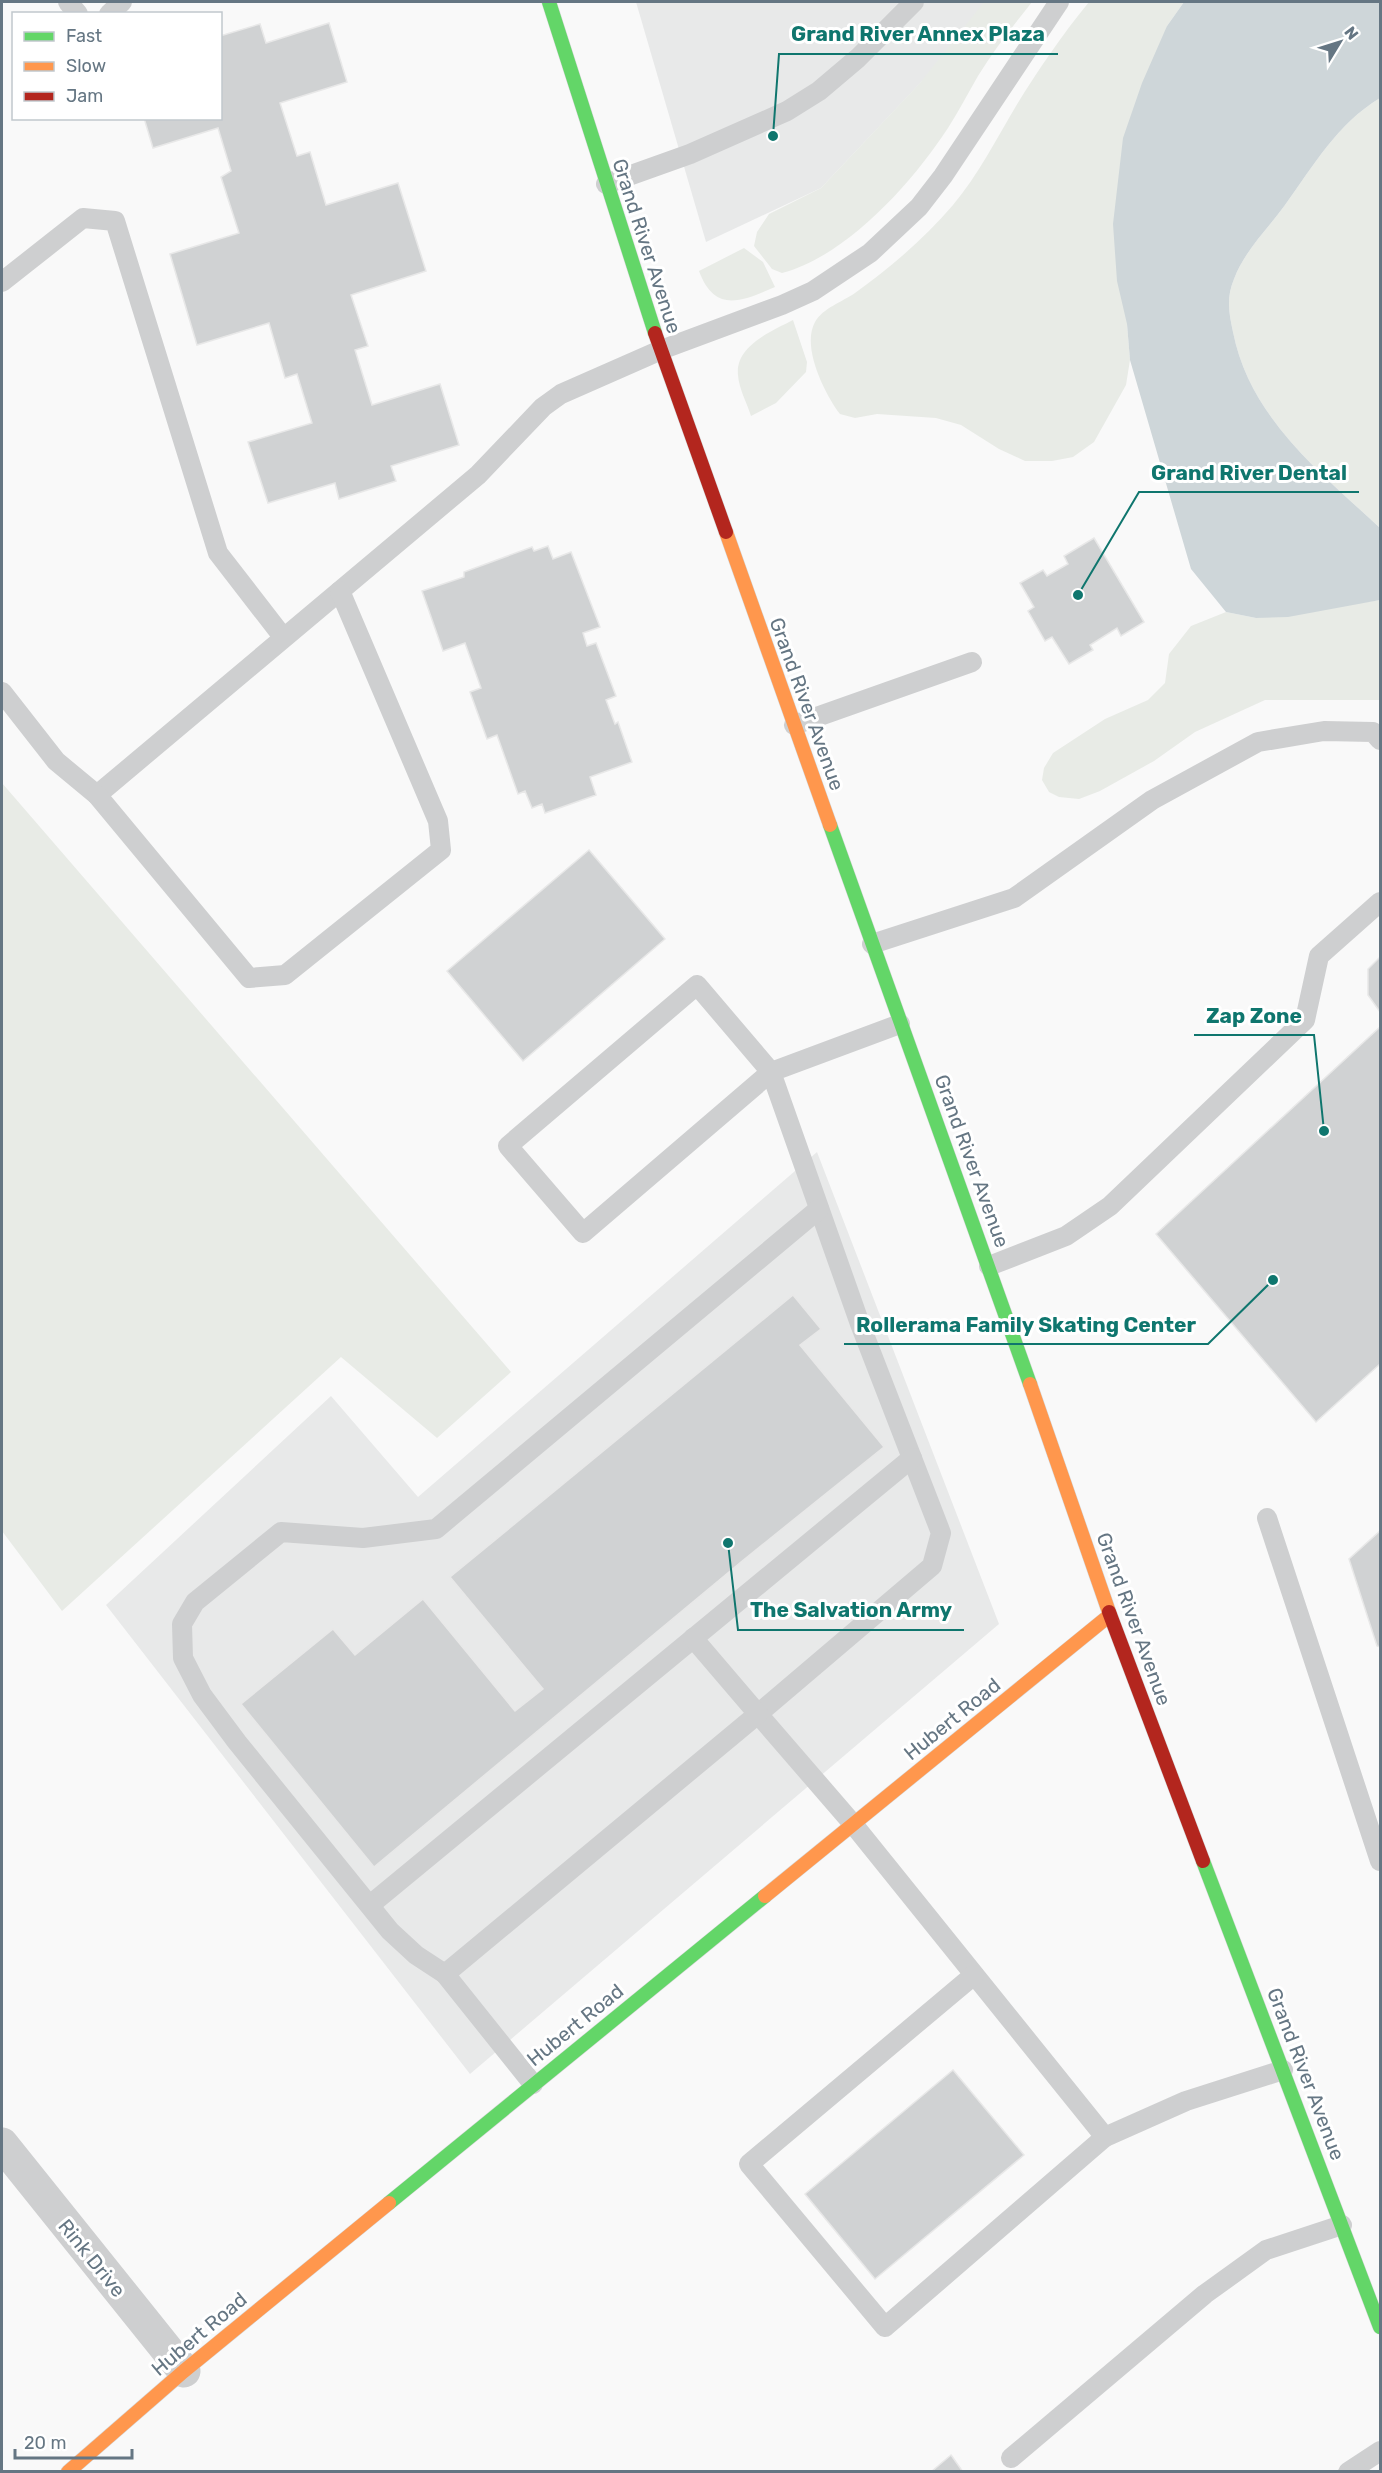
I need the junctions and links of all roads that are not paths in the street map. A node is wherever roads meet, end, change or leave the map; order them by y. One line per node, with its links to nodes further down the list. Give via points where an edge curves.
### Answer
1 (549, 2): 4 (main road, Grand River Avenue)
2 (914, 2): 4 (lane, via 858,58 819,91 787,111 690,154)
3 (1059, 2): 6 (lane, via 943,176 919,207 870,253 813,291)
4 (606, 184): 6 (main road, Grand River Avenue)
5 (2, 282): 8 (lane, via 83,218 115,221 218,552)
6 (661, 350): 7 (lane, via 578,385 543,407 478,475); 11 (main road, Grand River Avenue)
7 (340, 591): 8 (lane); 13 (lane, via 438,821 441,850 285,975 249,978)
8 (283, 637): 13 (lane)
9 (972, 662): 11 (lane)
10 (2, 692): 13 (lane, via 56,761)
11 (794, 725): 15 (main road, Grand River Avenue)
12 (1380, 740): 15 (lane, via 1373,732 1324,731 1258,742 1152,800 1014,898)
13 (97, 795)
14 (1380, 902): 19 (lane, via 1319,956 1305,1020 1110,1206 1066,1236)
15 (872, 944): 16 (main road, Grand River Avenue)
16 (900, 1024): 17 (lane); 19 (main road, Grand River Avenue)
17 (771, 1072): 17 (lane, via 583,1233 508,1146 697,985); 18 (lane)
18 (819, 1209): 20 (lane); 27 (lane, via 436,1529 363,1538 281,1532 195,1602 182,1624 183,1658 202,1695)
19 (989, 1266): 22 (main road, Grand River Avenue)
20 (912, 1458): 23 (lane); 24 (lane, via 941,1533 932,1566)
21 (1267, 1518): 26 (lane)
22 (1110, 1615): 25 (main road, Hubert Road); 30 (main road, Grand River Avenue)
23 (693, 1638): 24 (lane); 27 (lane)
24 (758, 1714): 25 (lane); 28 (lane)
25 (853, 1824): 29 (lane); 31 (main road, Hubert Road)
26 (1380, 1861)
27 (370, 1905): 28 (lane, via 416,1955)
28 (445, 1974): 31 (lane)
29 (974, 1975): 32 (lane); 32 (lane, via 749,2164 885,2327)
30 (1283, 2070): 32 (lane, via 1186,2101); 34 (main road, Grand River Avenue)
31 (533, 2084): 36 (main road, Hubert Road)
32 (1105, 2137)
33 (2, 2144): 36 (street, Rink Drive)
34 (1342, 2225): 35 (main road, Grand River Avenue); 38 (lane, via 1266,2250 1205,2294)
35 (1380, 2324)
36 (184, 2371): 39 (main road, Hubert Road)
37 (1380, 2451): 40 (lane)
38 (1011, 2458)
39 (68, 2472)
40 (1348, 2472)

